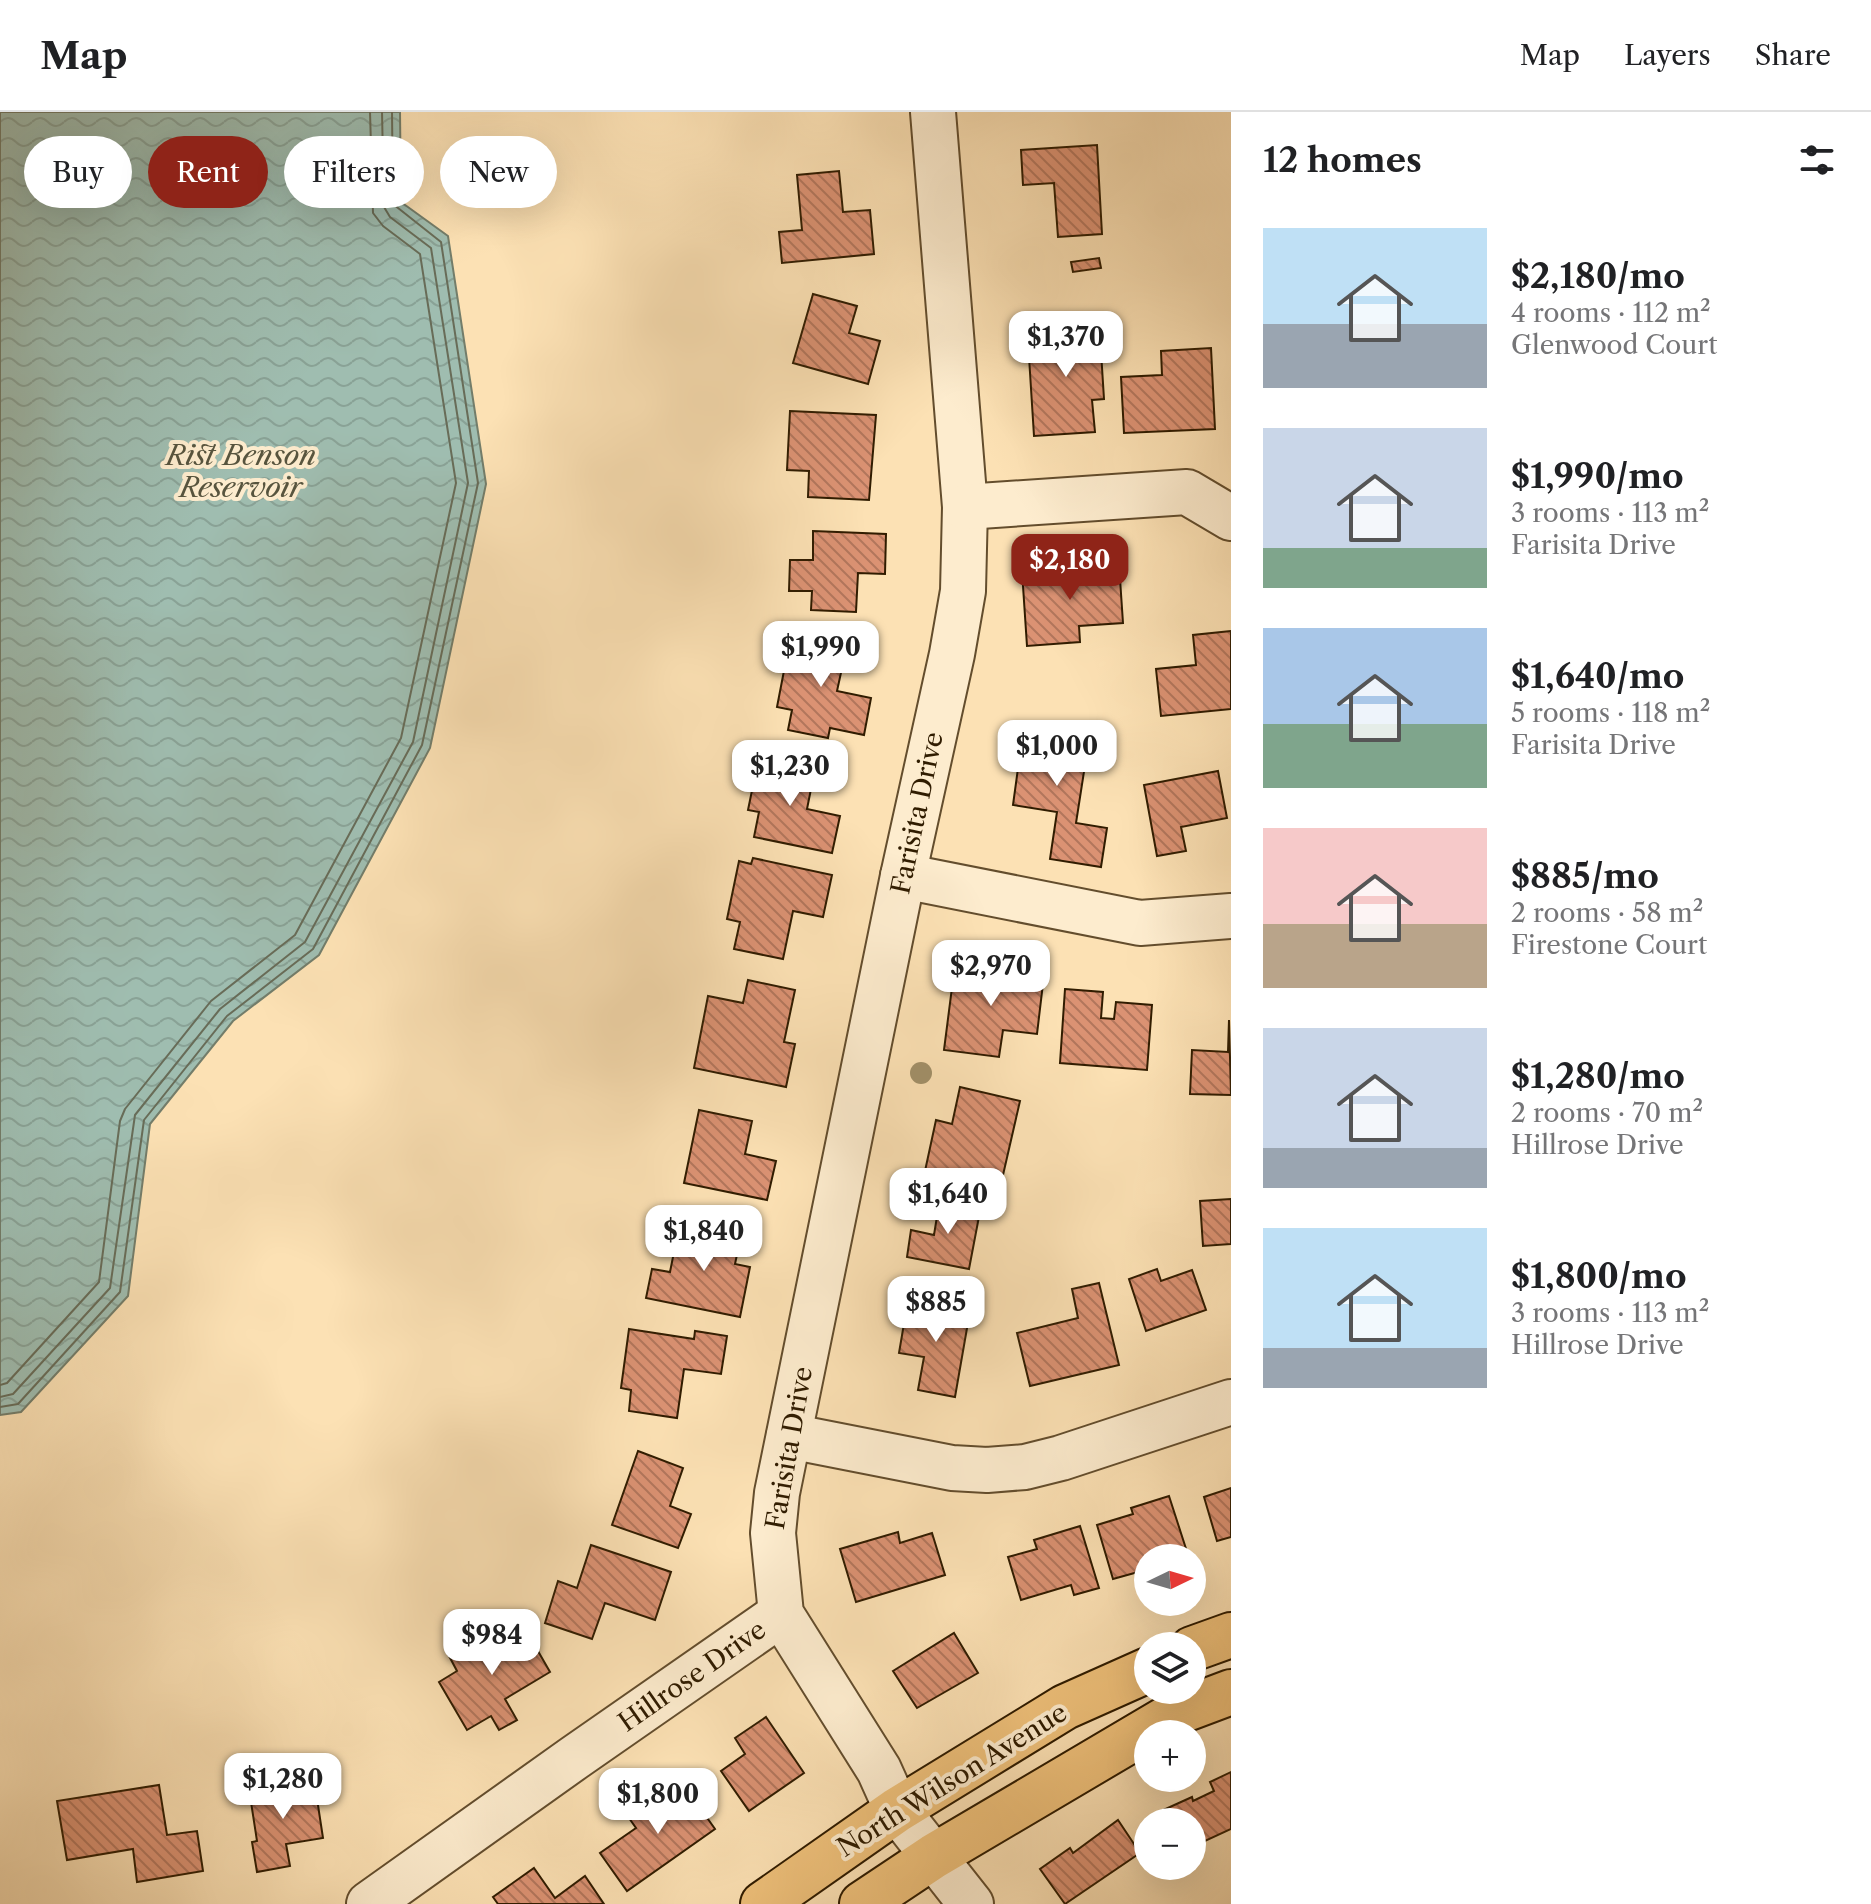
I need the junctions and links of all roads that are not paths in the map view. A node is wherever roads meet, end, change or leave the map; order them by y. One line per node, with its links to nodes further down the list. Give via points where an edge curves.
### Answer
1 (933, 112): 2 (street, Farisita Drive)
2 (965, 507): 3 (street, via 1187,492); 4 (street, Farisita Drive, via 961,603)
3 (1231, 518)
4 (903, 876): 5 (street, via 1140,923); 7 (street, Farisita Drive)
5 (1231, 916)
6 (1231, 1402): 7 (street, via 1061,1458 1012,1468 952,1468)
7 (789, 1436): 8 (street, Farisita Drive, via 773,1533)
8 (781, 1614): 13 (street, Farisita Drive, via 879,1770); 15 (street, Hillrose Drive)
9 (1231, 1635): 10 (main road)
10 (1206, 1644)
11 (1134, 1676): 13 (main road, North Wilson Avenue, via 1065,1707)
12 (1231, 1692): 14 (main road, via 1178,1712)
13 (897, 1810): 14 (street, Farisita Drive); 16 (main road, North Wilson Avenue)
14 (934, 1856): 17 (main road); 18 (street)
15 (369, 1904)
16 (763, 1904)
17 (862, 1904)
18 (971, 1904)

